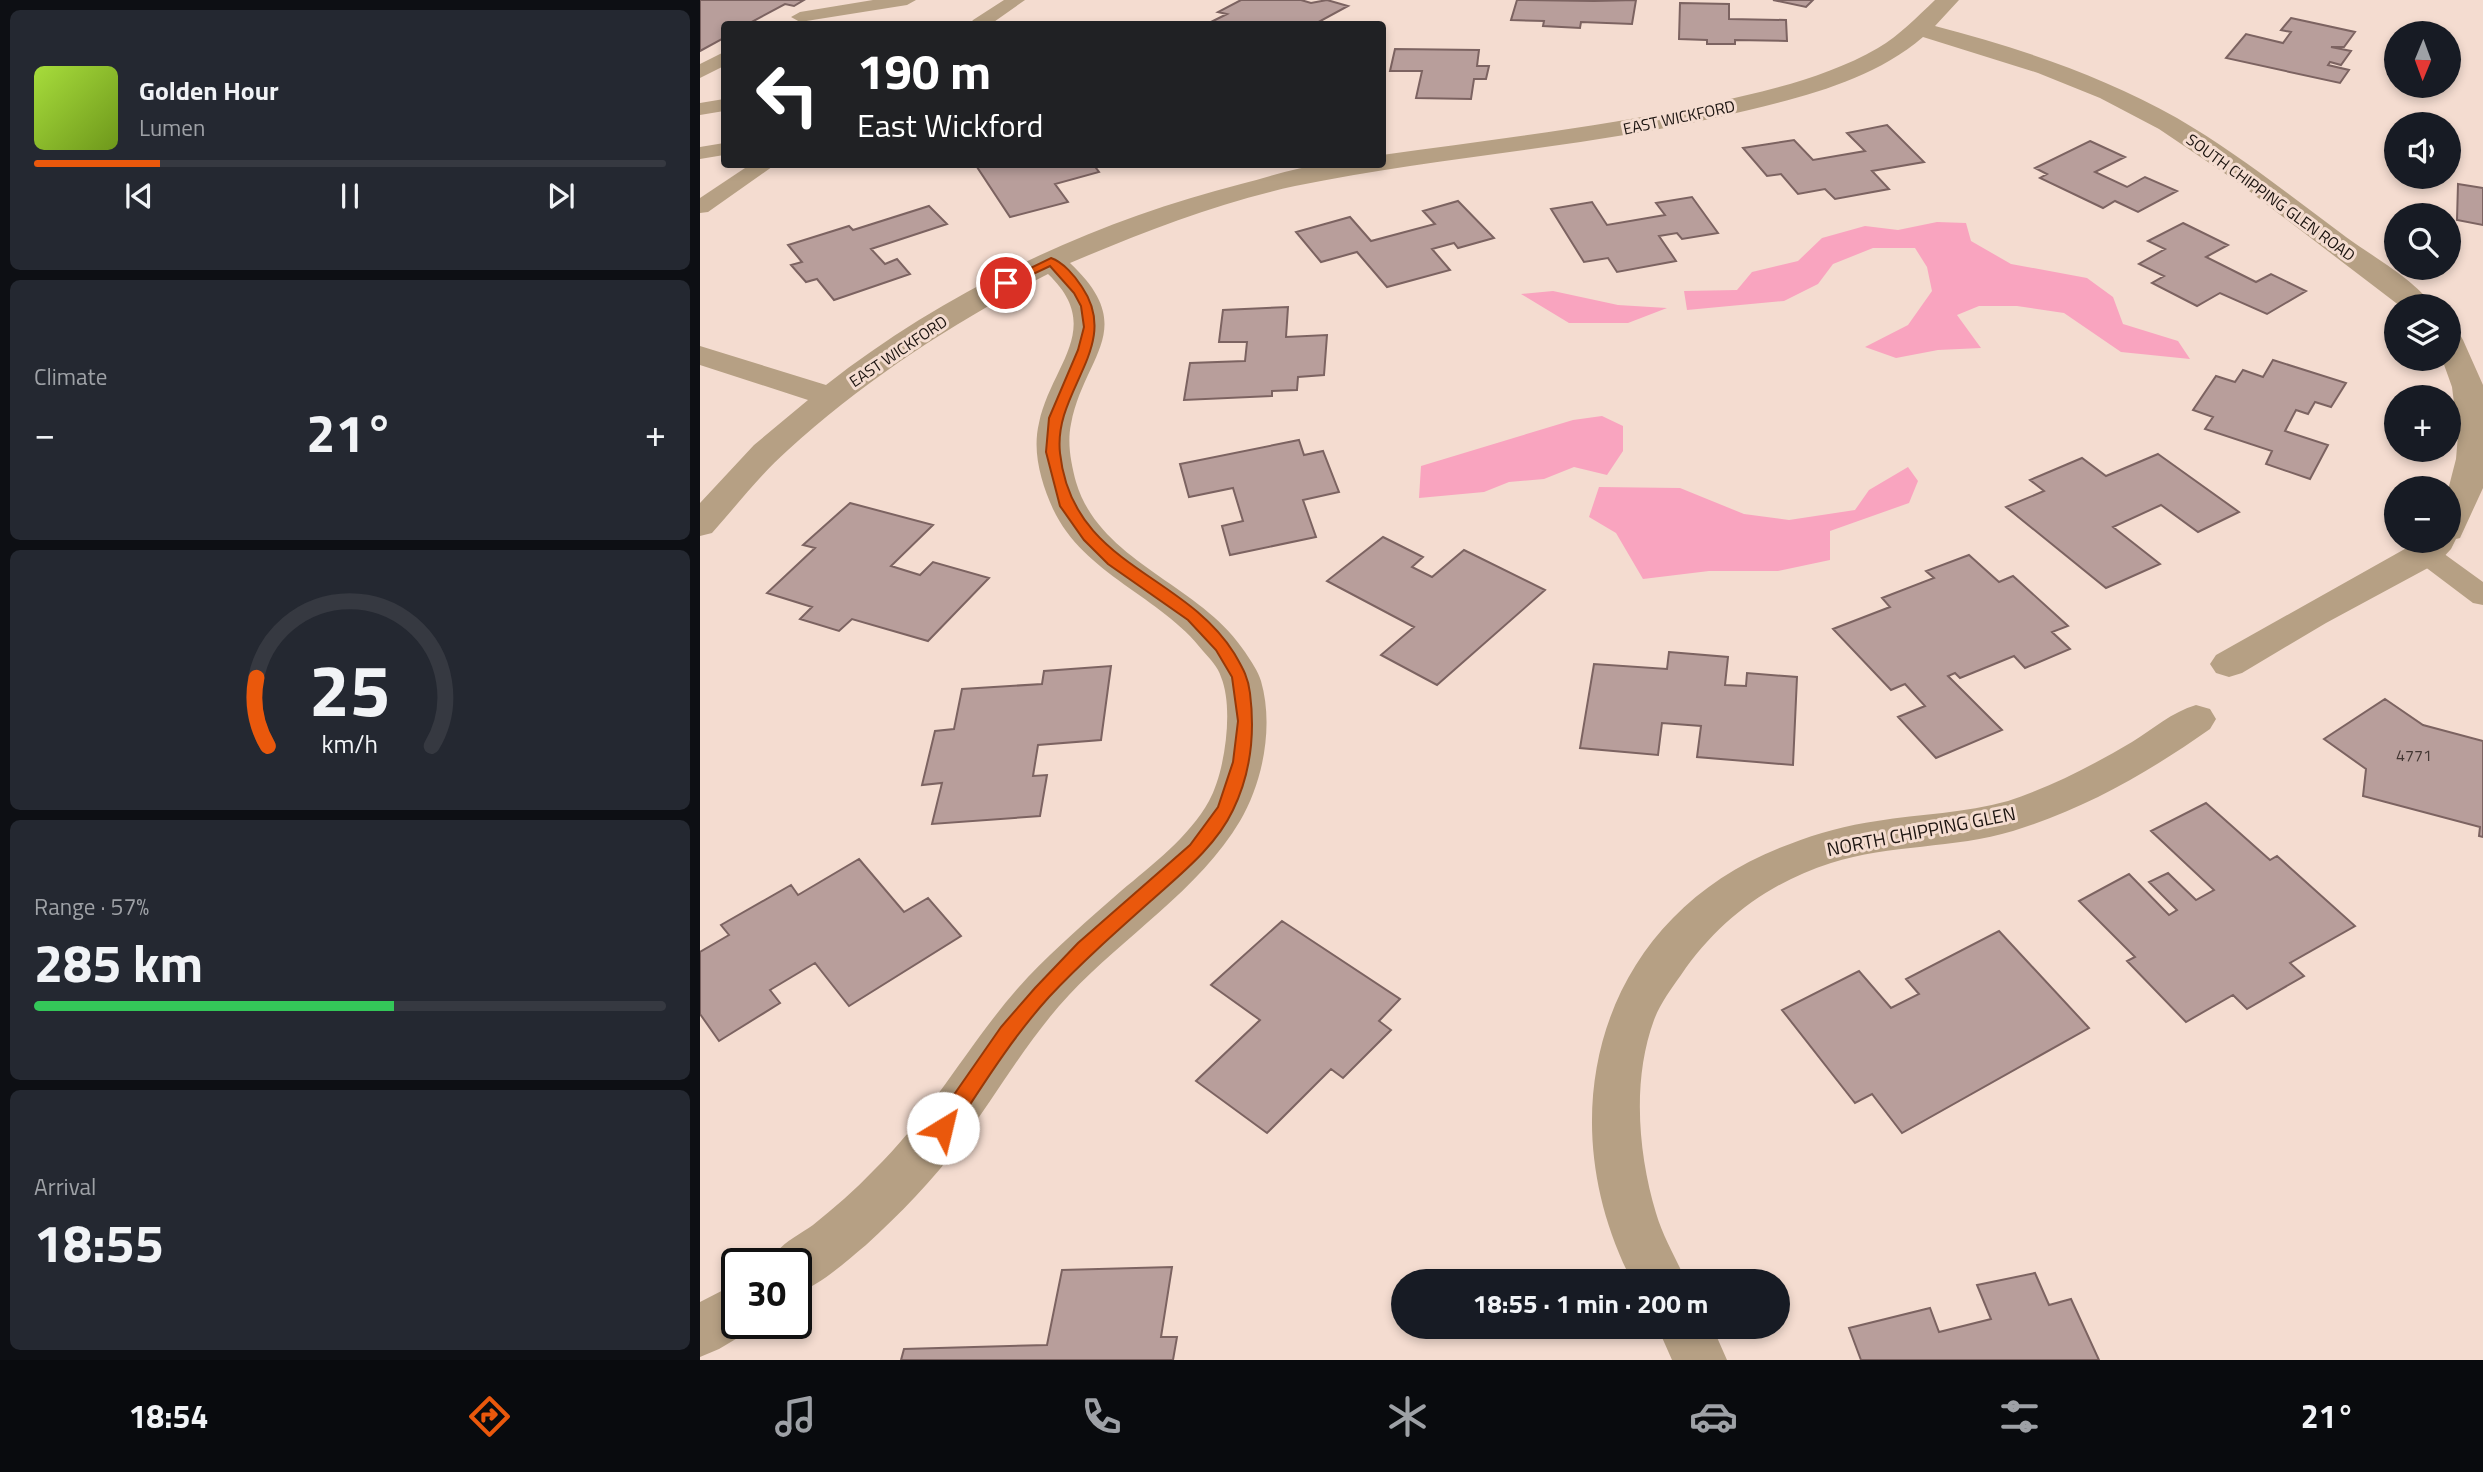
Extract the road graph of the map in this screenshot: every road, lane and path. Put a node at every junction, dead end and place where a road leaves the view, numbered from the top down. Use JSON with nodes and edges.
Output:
{"nodes":[{"id":1,"x":828,"y":0,"type":"edge"},
{"id":2,"x":907,"y":0,"type":"edge"},
{"id":3,"x":1016,"y":0,"type":"edge"},
{"id":4,"x":1948,"y":0,"type":"edge"},
{"id":5,"x":793,"y":21,"type":"edge"},
{"id":6,"x":984,"y":21,"type":"edge"},
{"id":7,"x":1918,"y":29,"type":"junction"},
{"id":8,"x":721,"y":106,"type":"edge"},
{"id":9,"x":700,"y":109,"type":"edge"},
{"id":10,"x":721,"y":150,"type":"edge"},
{"id":11,"x":700,"y":153,"type":"edge"},
{"id":12,"x":1386,"y":163,"type":"edge"},
{"id":13,"x":760,"y":168,"type":"edge"},
{"id":14,"x":1355,"y":168,"type":"edge"},
{"id":15,"x":700,"y":207,"type":"edge"},
{"id":16,"x":1051,"y":261,"type":"junction"},
{"id":17,"x":2402,"y":294,"type":"edge"},
{"id":18,"x":700,"y":355,"type":"edge"},
{"id":19,"x":2461,"y":364,"type":"edge"},
{"id":20,"x":831,"y":397,"type":"junction"},
{"id":21,"x":2461,"y":506,"type":"edge"},
{"id":22,"x":700,"y":525,"type":"edge"},
{"id":23,"x":2417,"y":553,"type":"edge"},
{"id":24,"x":2448,"y":553,"type":"edge"},
{"id":25,"x":2483,"y":596,"type":"edge"},
{"id":26,"x":2229,"y":664,"type":"dead end"},
{"id":27,"x":2196,"y":719,"type":"dead end"},
{"id":28,"x":812,"y":1257,"type":"edge"},
{"id":29,"x":1654,"y":1269,"type":"edge"},
{"id":30,"x":721,"y":1319,"type":"edge"},
{"id":31,"x":700,"y":1331,"type":"edge"},
{"id":32,"x":1690,"y":1339,"type":"edge"},
{"id":33,"x":1700,"y":1360,"type":"edge"}],
"edges":[{"from":1,"to":5,"type":"lane"},
{"from":2,"to":5,"type":"lane"},
{"from":3,"to":6,"type":"lane"},
{"from":4,"to":7,"type":"street","name":"EAST WICKFORD"},
{"from":7,"to":12,"type":"street","name":"EAST WICKFORD"},
{"from":7,"to":17,"type":"street","name":"SOUTH CHIPPING GLEN ROAD"},
{"from":8,"to":9,"type":"lane"},
{"from":10,"to":11,"type":"lane"},
{"from":13,"to":15,"type":"lane"},
{"from":14,"to":16,"type":"street","name":"EAST WICKFORD"},
{"from":16,"to":20,"type":"street","name":"EAST WICKFORD"},
{"from":16,"to":28,"type":"street"},
{"from":18,"to":20,"type":"street"},
{"from":19,"to":21,"type":"street"},
{"from":20,"to":22,"type":"street","name":"EAST WICKFORD"},
{"from":23,"to":26,"type":"street"},
{"from":24,"to":25,"type":"lane"},
{"from":27,"to":29,"type":"street","name":"NORTH CHIPPING GLEN"},
{"from":30,"to":31,"type":"street"},
{"from":32,"to":33,"type":"street"}]}
